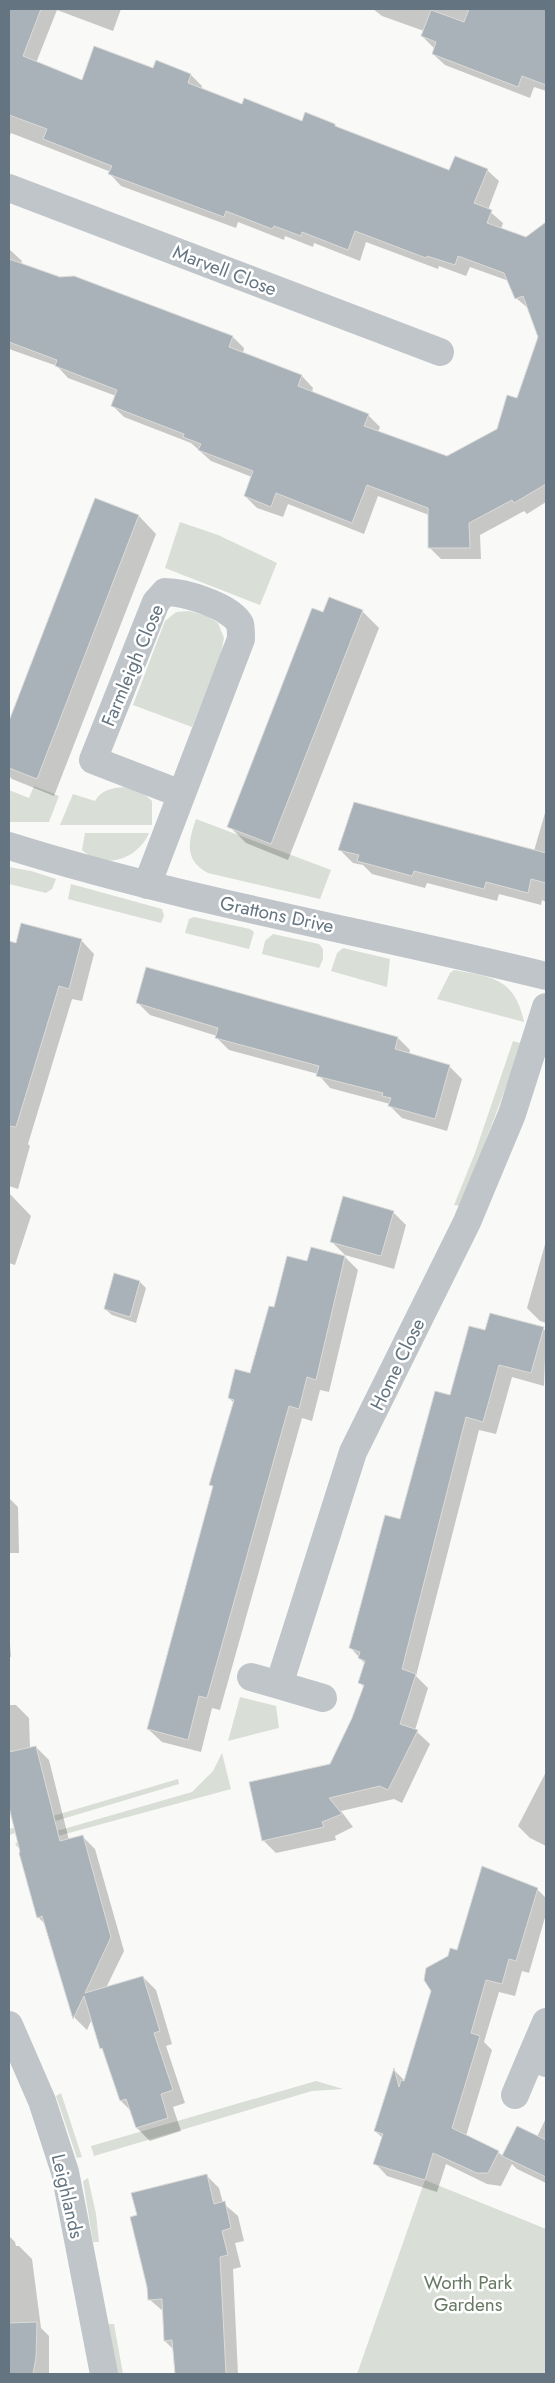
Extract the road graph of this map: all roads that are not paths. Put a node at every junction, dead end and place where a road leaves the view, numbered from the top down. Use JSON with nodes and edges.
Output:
{"nodes":[{"id":1,"x":9,"y":188,"type":"edge"},
{"id":2,"x":440,"y":352,"type":"dead end"},
{"id":3,"x":181,"y":794,"type":"junction"},
{"id":4,"x":9,"y":846,"type":"edge"},
{"id":5,"x":147,"y":885,"type":"junction"},
{"id":6,"x":546,"y":976,"type":"edge"},
{"id":7,"x":546,"y":1007,"type":"edge"},
{"id":8,"x":251,"y":1677,"type":"dead end"},
{"id":9,"x":279,"y":1685,"type":"junction"},
{"id":10,"x":323,"y":1698,"type":"dead end"},
{"id":11,"x":546,"y":2022,"type":"edge"},
{"id":12,"x":9,"y":2025,"type":"edge"},
{"id":13,"x":539,"y":2060,"type":"edge"},
{"id":14,"x":516,"y":2095,"type":"dead end"},
{"id":15,"x":104,"y":2374,"type":"edge"}],
"edges":[{"from":1,"to":2,"type":"street","name":"Marvell Close"},
{"from":3,"to":3,"type":"street","name":"Farmleigh Close"},
{"from":3,"to":5,"type":"street","name":"Farmleigh Close"},
{"from":4,"to":5,"type":"street","name":"Grattons Drive"},
{"from":5,"to":6,"type":"street","name":"Grattons Drive"},
{"from":7,"to":9,"type":"street","name":"Home Close"},
{"from":8,"to":9,"type":"street"},
{"from":9,"to":10,"type":"street"},
{"from":11,"to":13,"type":"street"},
{"from":12,"to":15,"type":"street","name":"Leighlands"},
{"from":13,"to":14,"type":"street"}]}
